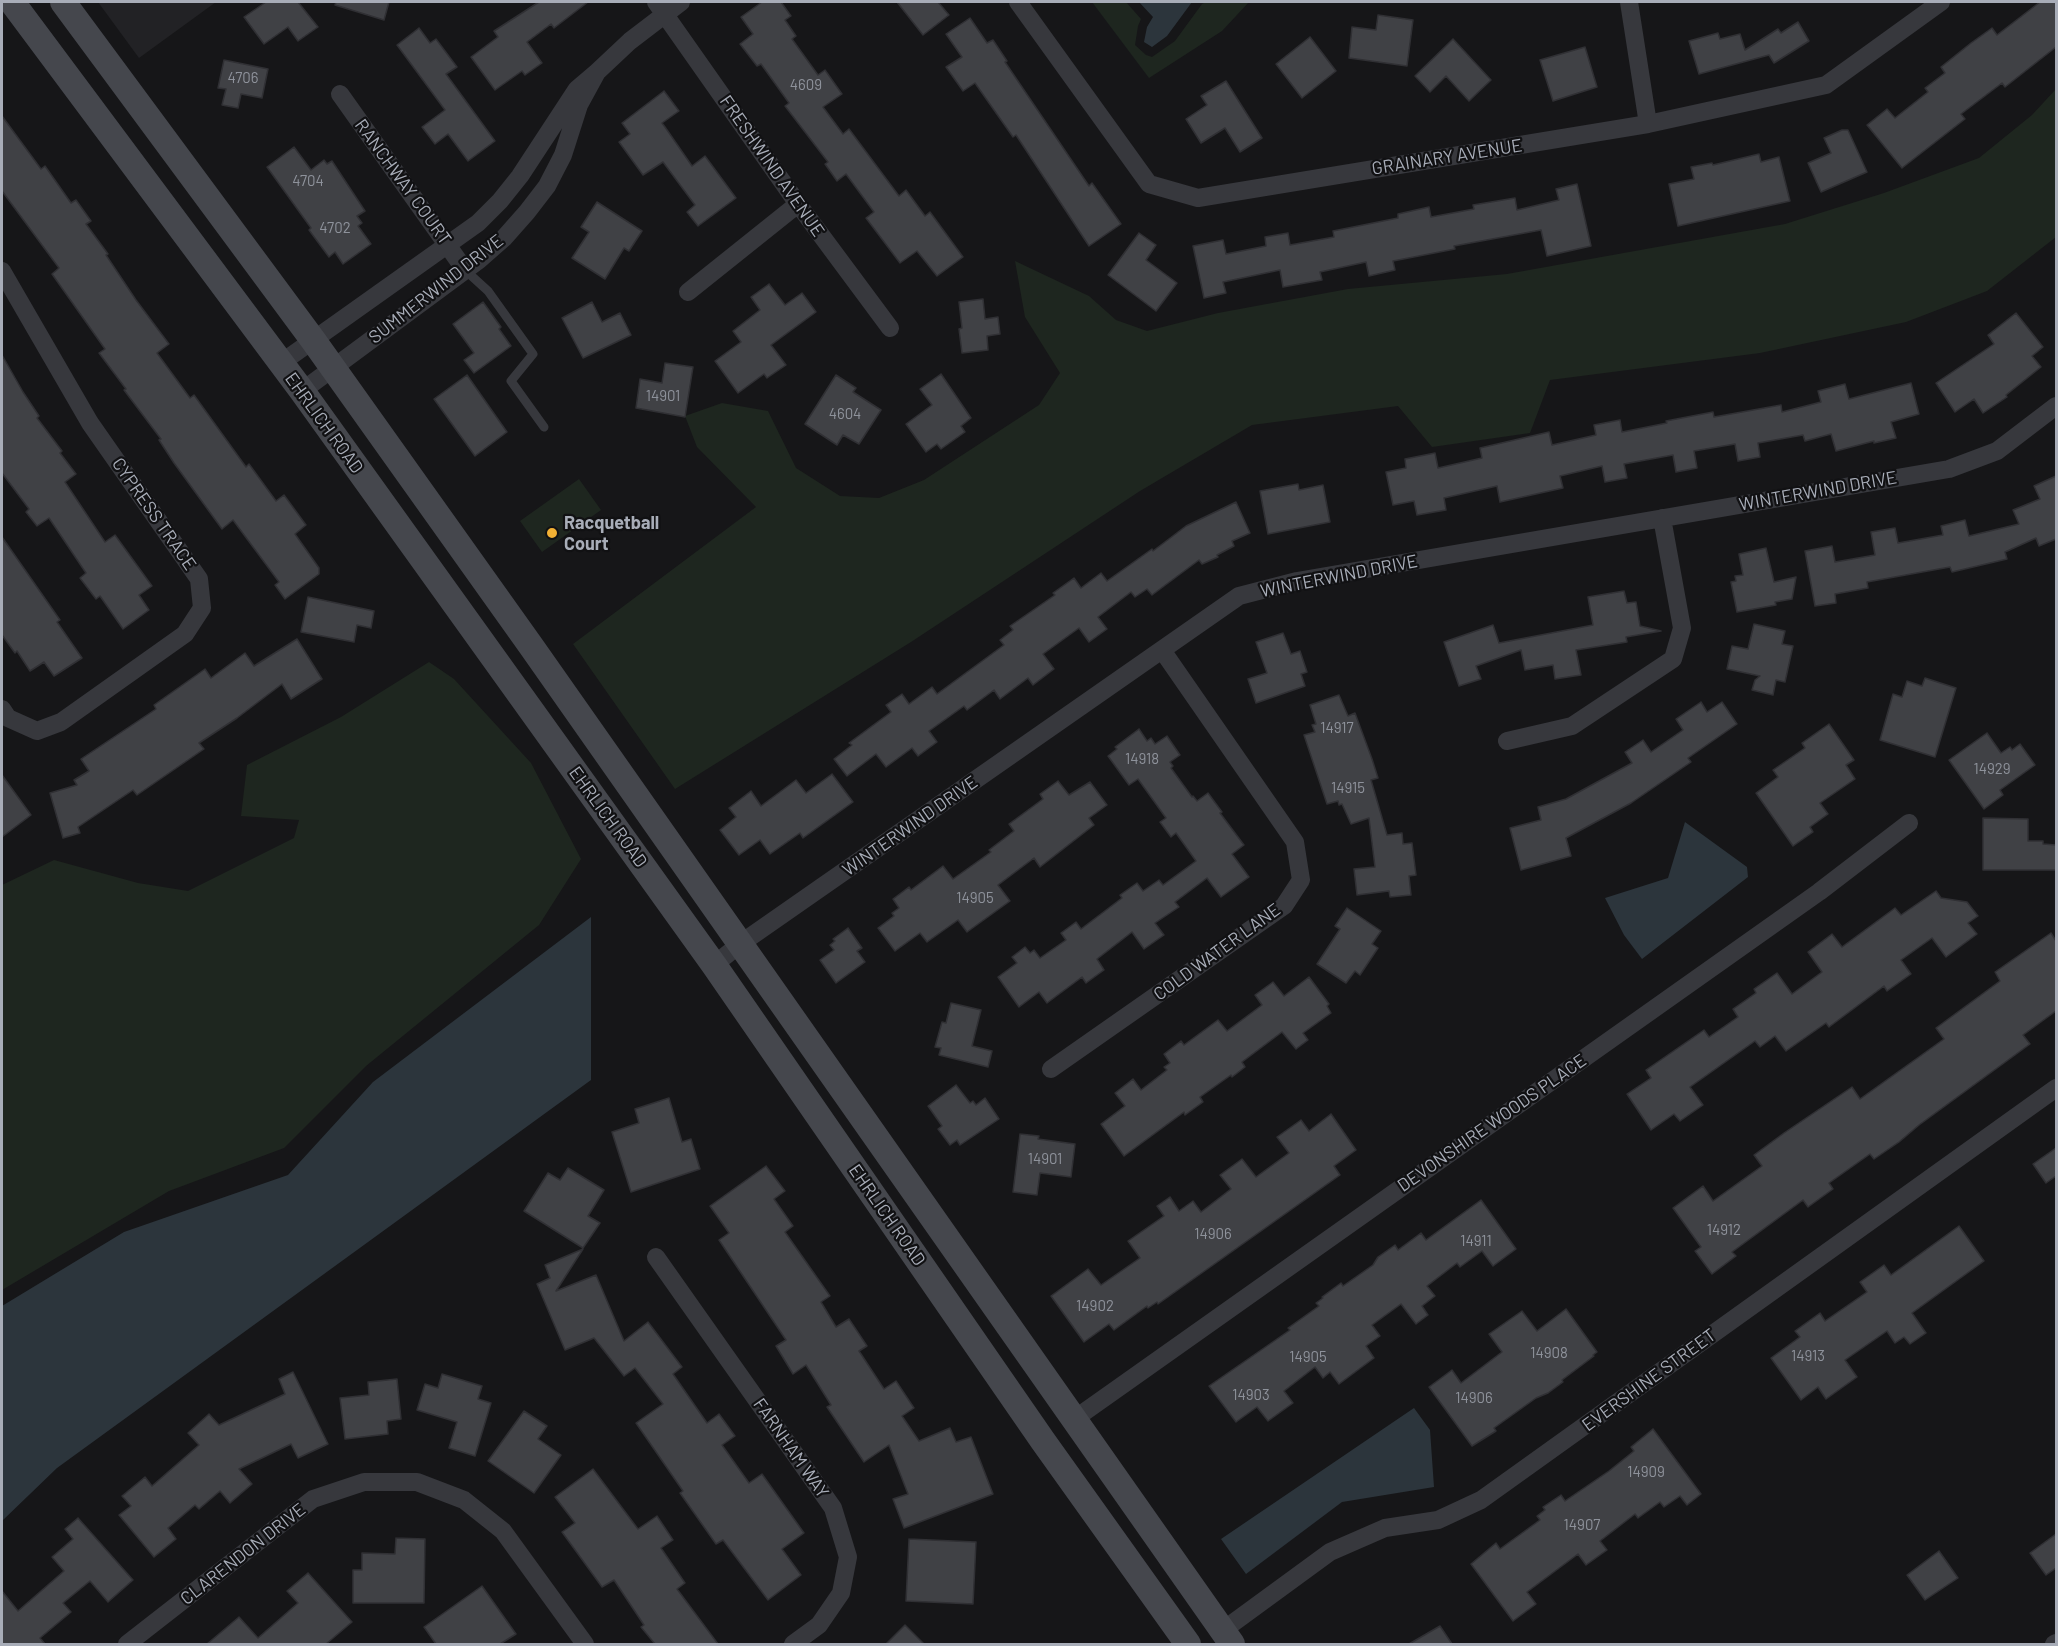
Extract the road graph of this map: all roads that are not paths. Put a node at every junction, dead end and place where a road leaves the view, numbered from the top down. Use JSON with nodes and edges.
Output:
{"nodes":[{"id":1,"x":12,"y":2,"type":"edge"},
{"id":2,"x":63,"y":2,"type":"edge"},
{"id":3,"x":681,"y":2,"type":"edge"},
{"id":4,"x":1018,"y":2,"type":"edge"},
{"id":5,"x":1629,"y":2,"type":"edge"},
{"id":6,"x":1941,"y":2,"type":"edge"},
{"id":7,"x":660,"y":7,"type":"edge"},
{"id":8,"x":597,"y":72,"type":"junction"},
{"id":9,"x":340,"y":94,"type":"dead end"},
{"id":10,"x":1648,"y":124,"type":"junction"},
{"id":11,"x":798,"y":204,"type":"junction"},
{"id":12,"x":447,"y":245,"type":"junction"},
{"id":13,"x":465,"y":270,"type":"junction"},
{"id":14,"x":2,"y":271,"type":"edge"},
{"id":15,"x":688,"y":292,"type":"dead end"},
{"id":16,"x":890,"y":328,"type":"dead end"},
{"id":17,"x":313,"y":340,"type":"junction"},
{"id":18,"x":281,"y":363,"type":"junction"},
{"id":19,"x":333,"y":368,"type":"junction"},
{"id":20,"x":302,"y":391,"type":"junction"},
{"id":21,"x":2056,"y":406,"type":"edge"},
{"id":22,"x":544,"y":427,"type":"dead end"},
{"id":23,"x":1662,"y":518,"type":"junction"},
{"id":24,"x":1162,"y":650,"type":"junction"},
{"id":25,"x":2,"y":709,"type":"edge"},
{"id":26,"x":1507,"y":741,"type":"dead end"},
{"id":27,"x":1909,"y":824,"type":"dead end"},
{"id":28,"x":740,"y":944,"type":"junction"},
{"id":29,"x":714,"y":965,"type":"junction"},
{"id":30,"x":1051,"y":1069,"type":"dead end"},
{"id":31,"x":2056,"y":1088,"type":"edge"},
{"id":32,"x":656,"y":1257,"type":"dead end"},
{"id":33,"x":1073,"y":1420,"type":"junction"},
{"id":34,"x":1126,"y":1557,"type":"junction"},
{"id":35,"x":1223,"y":1640,"type":"edge"},
{"id":36,"x":127,"y":1644,"type":"edge"},
{"id":37,"x":585,"y":1644,"type":"edge"},
{"id":38,"x":793,"y":1644,"type":"edge"},
{"id":39,"x":1188,"y":1644,"type":"edge"}],
"edges":[{"from":1,"to":18,"type":"main road","name":"EHRLICH ROAD"},
{"from":2,"to":17,"type":"main road","name":"EHRLICH ROAD"},
{"from":3,"to":7,"type":"street","name":"SUMMERWIND DRIVE"},
{"from":4,"to":10,"type":"street","name":"GRAINARY AVENUE"},
{"from":5,"to":10,"type":"street"},
{"from":6,"to":10,"type":"street","name":"GRAINARY AVENUE"},
{"from":7,"to":8,"type":"street","name":"SUMMERWIND DRIVE"},
{"from":7,"to":11,"type":"street","name":"FRESHWIND AVENUE"},
{"from":8,"to":12,"type":"street","name":"SUMMERWIND DRIVE"},
{"from":8,"to":13,"type":"street","name":"SUMMERWIND DRIVE"},
{"from":9,"to":12,"type":"street","name":"RANCHWAY COURT"},
{"from":11,"to":15,"type":"street"},
{"from":11,"to":16,"type":"street","name":"FRESHWIND AVENUE"},
{"from":12,"to":13,"type":"street","name":"RANCHWAY COURT"},
{"from":12,"to":17,"type":"street","name":"SUMMERWIND DRIVE"},
{"from":13,"to":19,"type":"street","name":"SUMMERWIND DRIVE"},
{"from":13,"to":22,"type":"lane"},
{"from":14,"to":25,"type":"street","name":"CYPRESS TRACE"},
{"from":17,"to":18,"type":"street","name":"SUMMERWIND DRIVE"},
{"from":17,"to":19,"type":"main road","name":"EHRLICH ROAD"},
{"from":18,"to":20,"type":"main road","name":"EHRLICH ROAD"},
{"from":19,"to":20,"type":"street","name":"SUMMERWIND DRIVE"},
{"from":19,"to":28,"type":"main road","name":"EHRLICH ROAD"},
{"from":20,"to":29,"type":"main road","name":"EHRLICH ROAD"},
{"from":21,"to":23,"type":"street","name":"WINTERWIND DRIVE"},
{"from":23,"to":24,"type":"street","name":"WINTERWIND DRIVE"},
{"from":23,"to":26,"type":"street"},
{"from":24,"to":28,"type":"street","name":"WINTERWIND DRIVE"},
{"from":24,"to":30,"type":"street","name":"COLD WATER LANE"},
{"from":27,"to":33,"type":"street","name":"DEVONSHIRE WOODS PLACE"},
{"from":28,"to":29,"type":"street","name":"WINTERWIND DRIVE"},
{"from":28,"to":33,"type":"main road","name":"EHRLICH ROAD"},
{"from":29,"to":34,"type":"main road","name":"EHRLICH ROAD"},
{"from":31,"to":35,"type":"street","name":"EVERSHINE STREET"},
{"from":32,"to":38,"type":"street","name":"FARNHAM WAY"},
{"from":33,"to":35,"type":"main road","name":"EHRLICH ROAD"},
{"from":34,"to":35,"type":"main road"},
{"from":34,"to":39,"type":"main road","name":"EHRLICH ROAD"},
{"from":36,"to":37,"type":"street","name":"CLARENDON DRIVE"}]}
